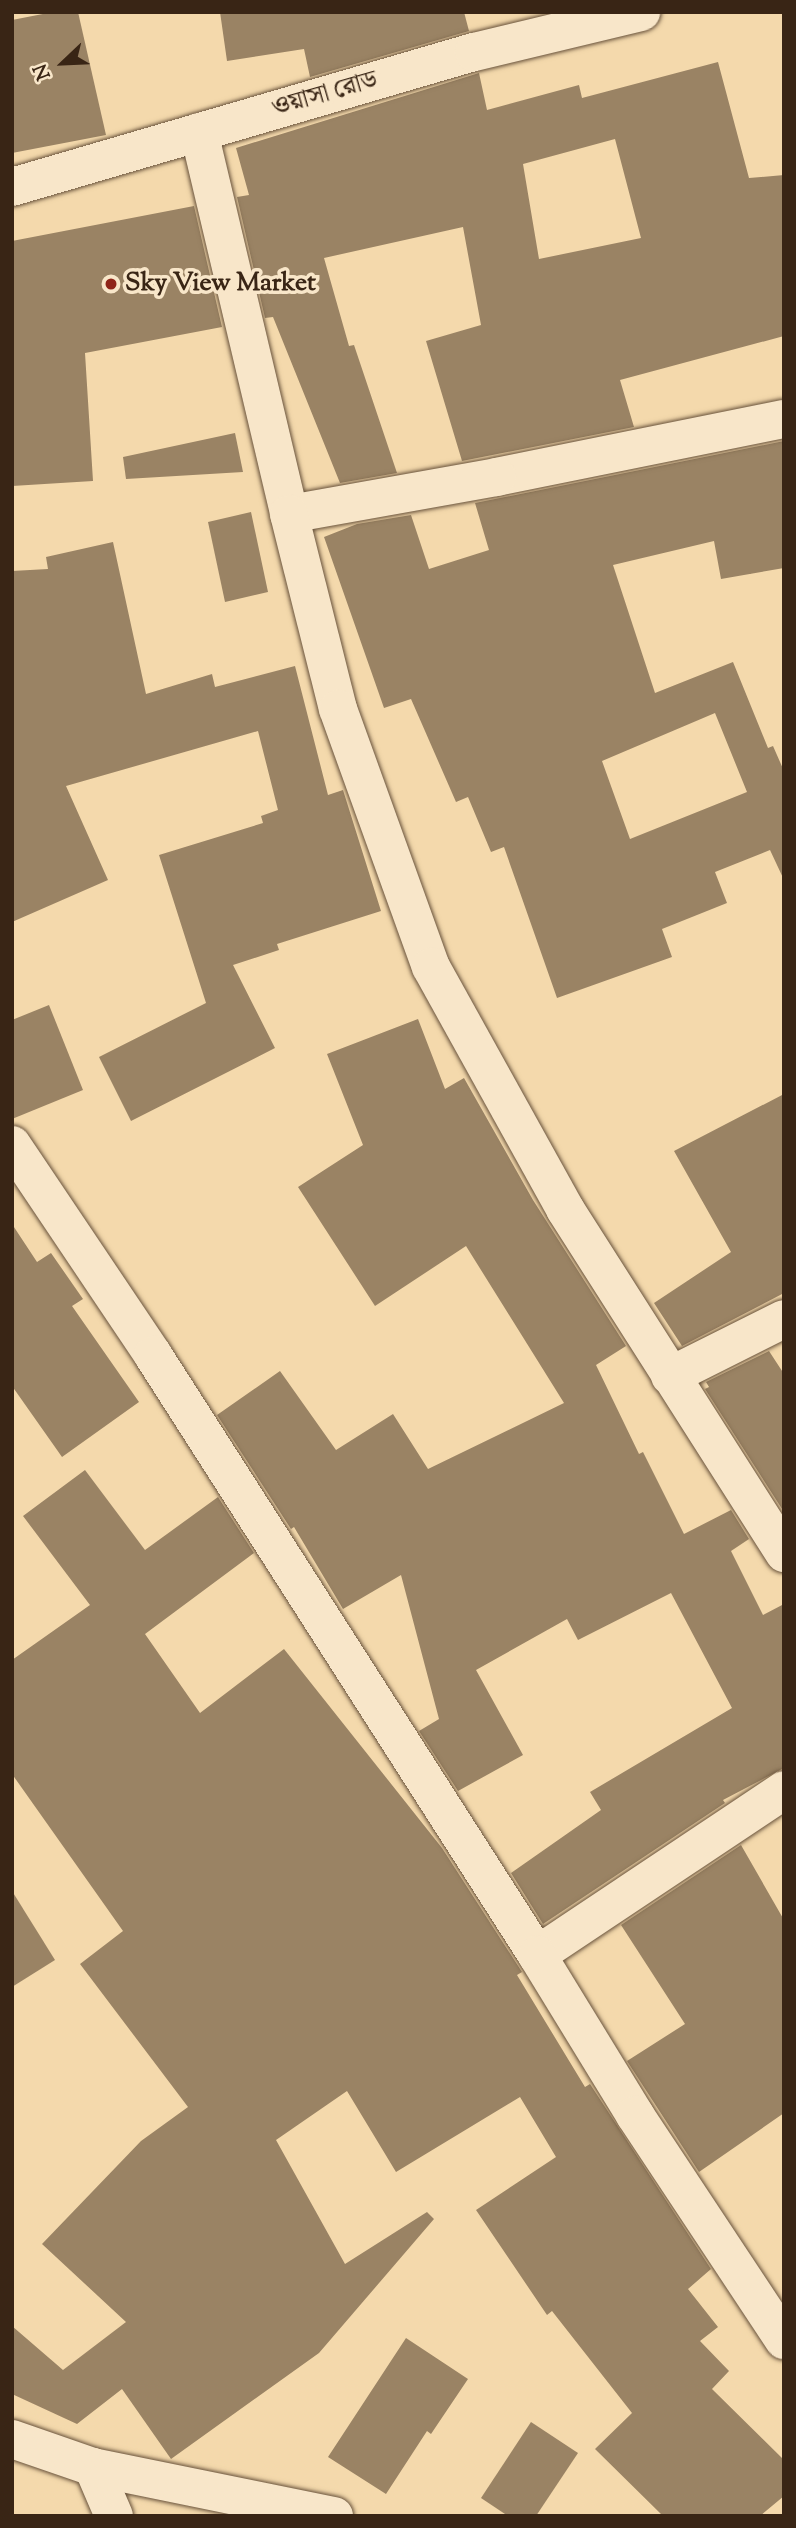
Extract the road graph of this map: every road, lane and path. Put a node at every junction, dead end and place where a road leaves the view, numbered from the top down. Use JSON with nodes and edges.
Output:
{"nodes":[{"id":1,"x":640,"y":12,"type":"edge"},
{"id":2,"x":199,"y":132,"type":"junction"},
{"id":3,"x":12,"y":187,"type":"edge"},
{"id":4,"x":784,"y":419,"type":"edge"},
{"id":5,"x":289,"y":514,"type":"junction"},
{"id":6,"x":12,"y":1145,"type":"edge"},
{"id":7,"x":784,"y":1319,"type":"edge"},
{"id":8,"x":670,"y":1376,"type":"junction"},
{"id":9,"x":784,"y":1553,"type":"edge"},
{"id":10,"x":784,"y":1790,"type":"edge"},
{"id":11,"x":537,"y":1955,"type":"junction"},
{"id":12,"x":784,"y":2340,"type":"edge"},
{"id":13,"x":12,"y":2439,"type":"edge"},
{"id":14,"x":93,"y":2468,"type":"junction"},
{"id":15,"x":114,"y":2516,"type":"edge"},
{"id":16,"x":334,"y":2516,"type":"edge"}],
"edges":[{"from":1,"to":2,"type":"street","name":"ওয়াসা রোড"},
{"from":2,"to":3,"type":"street","name":"ওয়াসা রোড"},
{"from":2,"to":5,"type":"street"},
{"from":4,"to":5,"type":"street"},
{"from":5,"to":8,"type":"street"},
{"from":6,"to":11,"type":"street"},
{"from":7,"to":8,"type":"street"},
{"from":8,"to":9,"type":"street"},
{"from":10,"to":11,"type":"street"},
{"from":11,"to":12,"type":"street"},
{"from":13,"to":14,"type":"street"},
{"from":14,"to":15,"type":"street"},
{"from":14,"to":16,"type":"street"}]}
